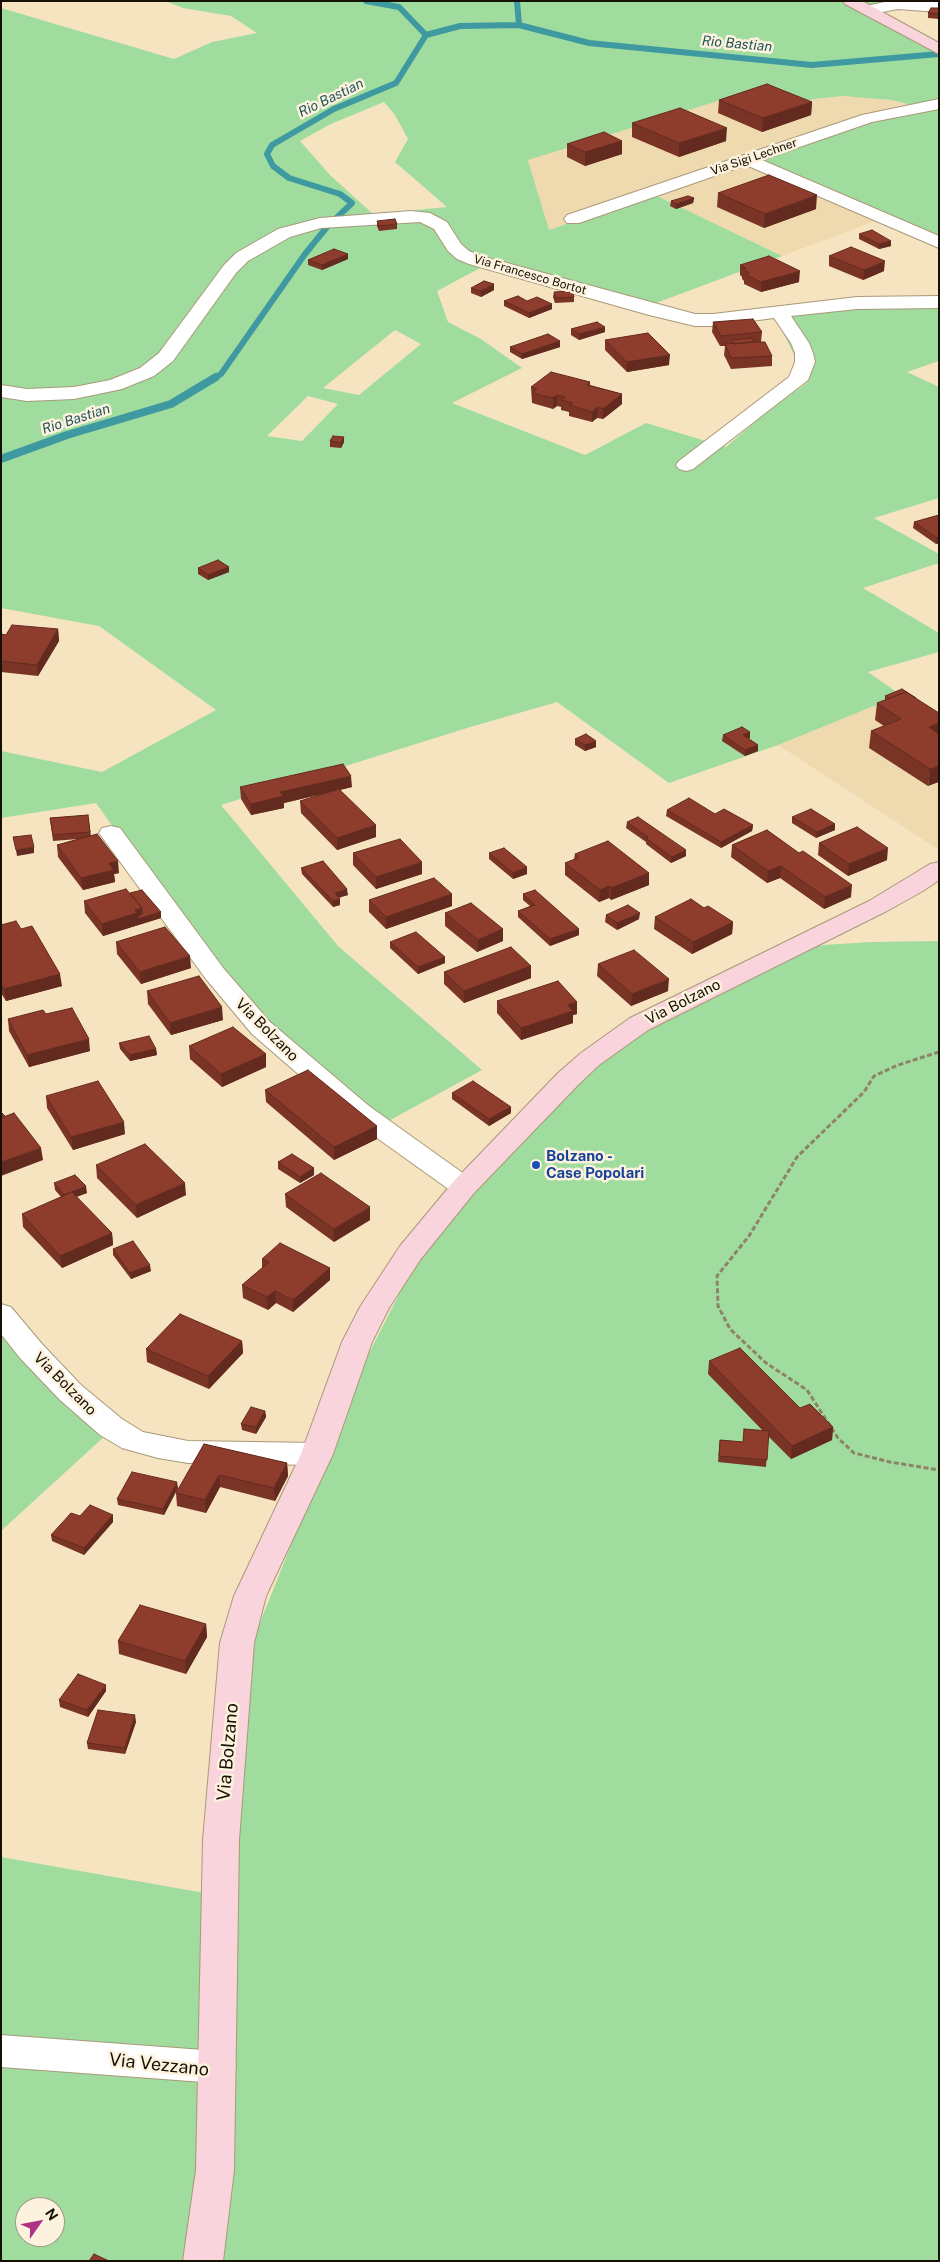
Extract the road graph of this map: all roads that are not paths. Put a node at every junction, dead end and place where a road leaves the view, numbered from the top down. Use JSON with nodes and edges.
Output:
{"nodes":[{"id":1,"x":850,"y":1,"type":"edge"},
{"id":2,"x":939,"y":7,"type":"edge"},
{"id":3,"x":867,"y":10,"type":"junction"},
{"id":4,"x":938,"y":49,"type":"edge"},
{"id":5,"x":939,"y":104,"type":"edge"},
{"id":6,"x":746,"y":159,"type":"junction"},
{"id":7,"x":573,"y":219,"type":"dead end"},
{"id":8,"x":939,"y":244,"type":"edge"},
{"id":9,"x":939,"y":302,"type":"edge"},
{"id":10,"x":779,"y":312,"type":"junction"},
{"id":11,"x":1,"y":391,"type":"edge"},
{"id":12,"x":686,"y":465,"type":"dead end"},
{"id":13,"x":111,"y":833,"type":"dead end"},
{"id":14,"x":939,"y":869,"type":"edge"},
{"id":15,"x":464,"y":1187,"type":"junction"},
{"id":16,"x":1,"y":1314,"type":"edge"},
{"id":17,"x":318,"y":1454,"type":"junction"},
{"id":18,"x":1,"y":2051,"type":"edge"},
{"id":19,"x":217,"y":2067,"type":"junction"},
{"id":20,"x":203,"y":2261,"type":"edge"}],
"edges":[{"from":1,"to":3,"type":"street"},
{"from":2,"to":3,"type":"street"},
{"from":3,"to":4,"type":"street"},
{"from":5,"to":6,"type":"street","name":"Via Sigi Lechner"},
{"from":6,"to":7,"type":"street","name":"Via Sigi Lechner"},
{"from":6,"to":8,"type":"street"},
{"from":9,"to":10,"type":"street","name":"Via Francesco Bortot"},
{"from":10,"to":11,"type":"street","name":"Via Francesco Bortot"},
{"from":10,"to":12,"type":"street"},
{"from":13,"to":15,"type":"street","name":"Via Bolzano"},
{"from":14,"to":15,"type":"street","name":"Via Bolzano"},
{"from":15,"to":17,"type":"street","name":"Via Bolzano"},
{"from":16,"to":17,"type":"street","name":"Via Bolzano"},
{"from":17,"to":19,"type":"street","name":"Via Bolzano"},
{"from":18,"to":19,"type":"street","name":"Via Vezzano"},
{"from":19,"to":20,"type":"street","name":"Via Vezzano"}]}
